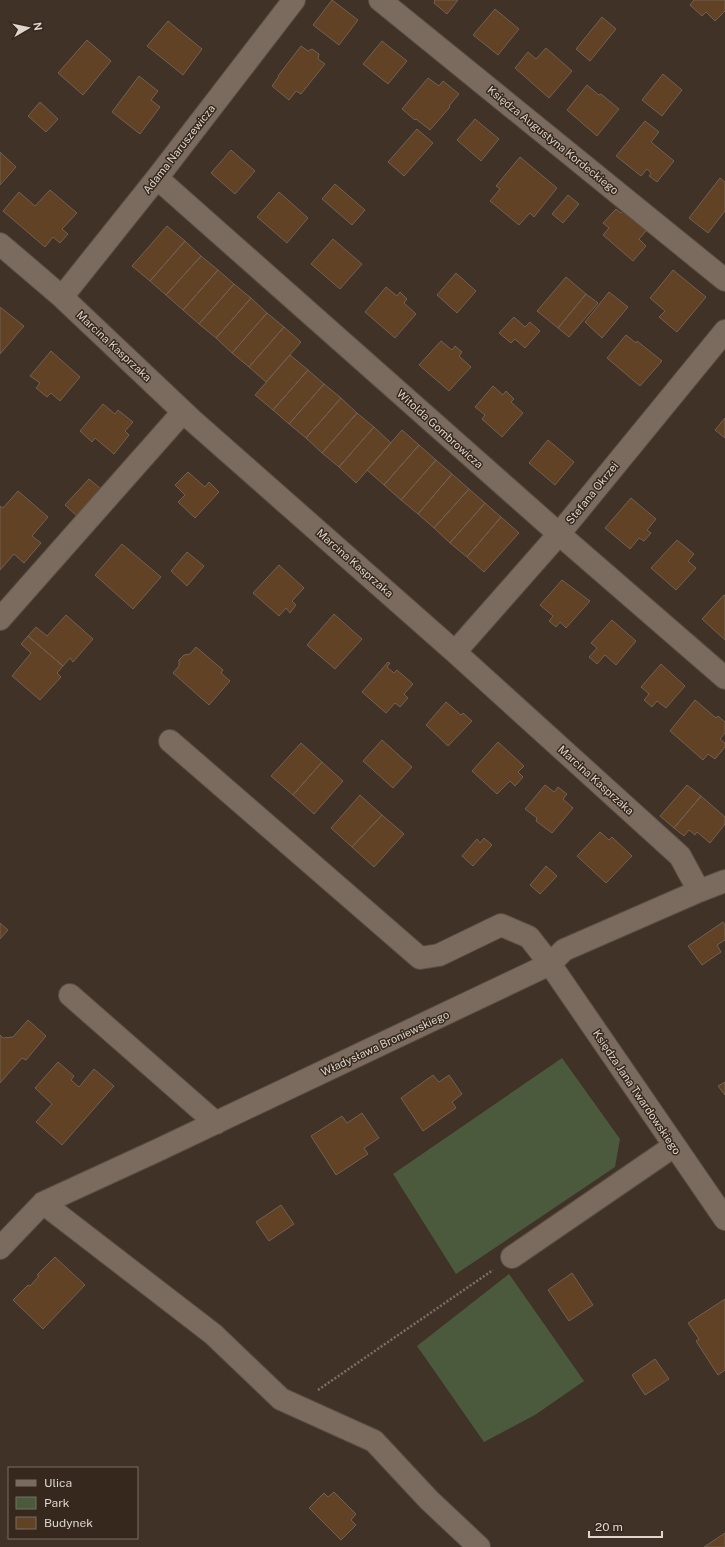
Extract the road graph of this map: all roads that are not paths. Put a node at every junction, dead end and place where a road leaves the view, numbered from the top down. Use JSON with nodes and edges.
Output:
{"nodes":[{"id":1,"x":294,"y":0,"type":"edge"},
{"id":2,"x":380,"y":0,"type":"edge"},
{"id":3,"x":157,"y":178,"type":"junction"},
{"id":4,"x":0,"y":244,"type":"edge"},
{"id":5,"x":725,"y":280,"type":"edge"},
{"id":6,"x":62,"y":297,"type":"junction"},
{"id":7,"x":725,"y":330,"type":"edge"},
{"id":8,"x":183,"y":412,"type":"junction"},
{"id":9,"x":559,"y":534,"type":"junction"},
{"id":10,"x":0,"y":619,"type":"edge"},
{"id":11,"x":455,"y":652,"type":"junction"},
{"id":12,"x":725,"y":678,"type":"edge"},
{"id":13,"x":170,"y":741,"type":"dead end"},
{"id":14,"x":725,"y":881,"type":"edge"},
{"id":15,"x":699,"y":891,"type":"junction"},
{"id":16,"x":550,"y":964,"type":"junction"},
{"id":17,"x":70,"y":995,"type":"dead end"},
{"id":18,"x":216,"y":1123,"type":"junction"},
{"id":19,"x":674,"y":1146,"type":"junction"},
{"id":20,"x":43,"y":1203,"type":"junction"},
{"id":21,"x":725,"y":1219,"type":"edge"},
{"id":22,"x":0,"y":1248,"type":"edge"},
{"id":23,"x":512,"y":1257,"type":"road end"},
{"id":24,"x":479,"y":1547,"type":"edge"}],
"edges":[{"from":1,"to":3,"type":"street","name":"Adama Naruszewicza"},
{"from":2,"to":5,"type":"street","name":"Księdza Augustyna Kordeckiego"},
{"from":3,"to":6,"type":"street","name":"Adama Naruszewicza"},
{"from":3,"to":9,"type":"street","name":"Witolda Gombrowicza"},
{"from":4,"to":6,"type":"street","name":"Marcina Kasprzaka"},
{"from":6,"to":8,"type":"street","name":"Marcina Kasprzaka"},
{"from":7,"to":9,"type":"street","name":"Stefana Okrzei"},
{"from":8,"to":10,"type":"street"},
{"from":8,"to":11,"type":"street","name":"Marcina Kasprzaka"},
{"from":9,"to":11,"type":"street","name":"Stefana Okrzei"},
{"from":9,"to":12,"type":"street","name":"Witolda Gombrowicza"},
{"from":11,"to":15,"type":"street","name":"Marcina Kasprzaka"},
{"from":13,"to":16,"type":"street","name":"Księdza Jana Twardowskiego"},
{"from":14,"to":15,"type":"street","name":"Władysława Broniewskiego"},
{"from":15,"to":16,"type":"street","name":"Władysława Broniewskiego"},
{"from":16,"to":18,"type":"street","name":"Władysława Broniewskiego"},
{"from":16,"to":19,"type":"street","name":"Księdza Jana Twardowskiego"},
{"from":17,"to":18,"type":"street"},
{"from":18,"to":20,"type":"street","name":"Władysława Broniewskiego"},
{"from":19,"to":21,"type":"street","name":"Księdza Jana Twardowskiego"},
{"from":19,"to":23,"type":"street"},
{"from":20,"to":22,"type":"street"},
{"from":20,"to":24,"type":"street"}]}
